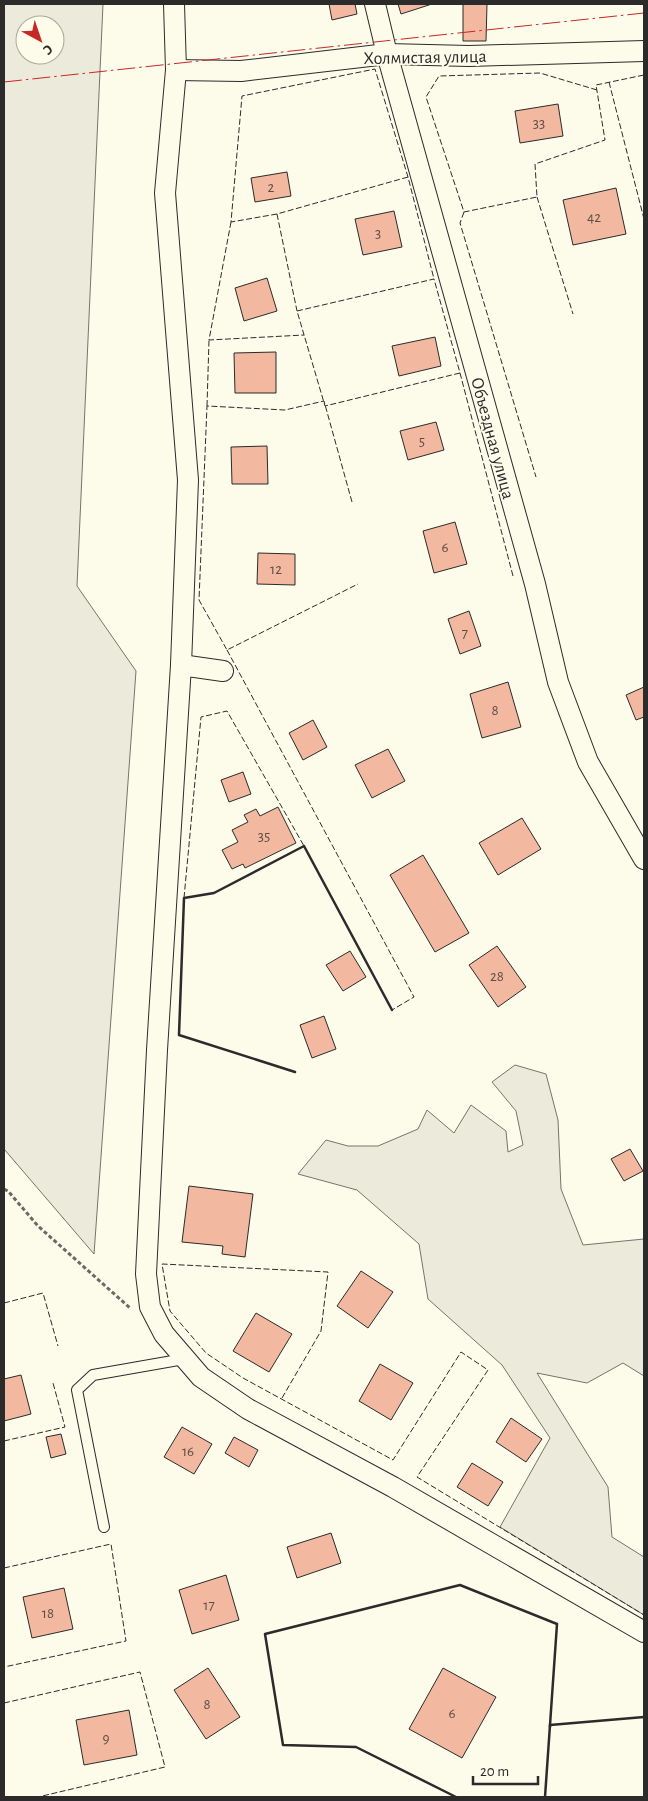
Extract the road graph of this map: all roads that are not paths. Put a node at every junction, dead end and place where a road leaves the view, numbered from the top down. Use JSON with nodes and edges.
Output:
{"nodes":[{"id":1,"x":174,"y":4,"type":"edge"},
{"id":2,"x":375,"y":4,"type":"edge"},
{"id":3,"x":644,"y":51,"type":"edge"},
{"id":4,"x":387,"y":54,"type":"junction"},
{"id":5,"x":176,"y":70,"type":"junction"},
{"id":6,"x":181,"y":665,"type":"junction"},
{"id":7,"x":223,"y":671,"type":"dead end"},
{"id":8,"x":644,"y":859,"type":"edge"},
{"id":9,"x":184,"y":1359,"type":"junction"},
{"id":10,"x":104,"y":1527,"type":"dead end"},
{"id":11,"x":644,"y":1632,"type":"edge"}],
"edges":[{"from":1,"to":5,"type":"street"},
{"from":2,"to":4,"type":"street","name":"Объездная улица"},
{"from":3,"to":4,"type":"street","name":"Холмистая улица"},
{"from":4,"to":5,"type":"street","name":"Холмистая улица"},
{"from":4,"to":8,"type":"street","name":"Объездная улица"},
{"from":5,"to":6,"type":"street"},
{"from":6,"to":7,"type":"street"},
{"from":6,"to":9,"type":"street"},
{"from":9,"to":10,"type":"lane"},
{"from":9,"to":11,"type":"street"}]}
